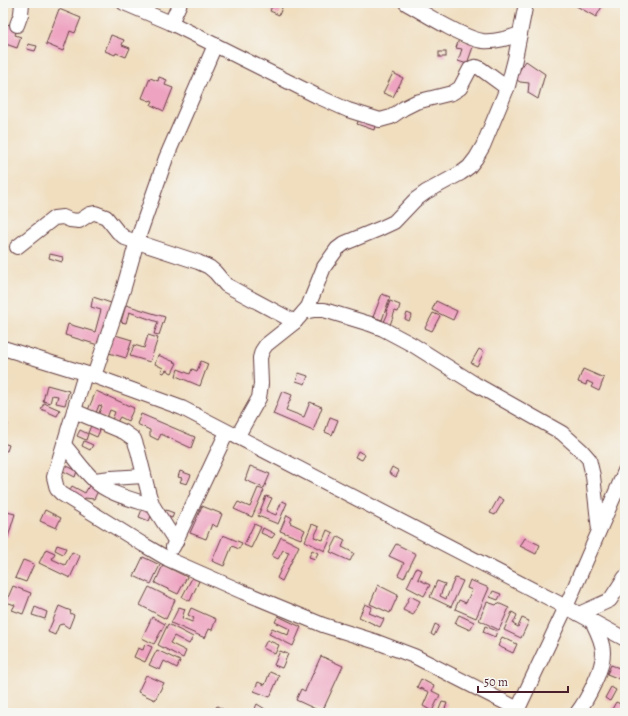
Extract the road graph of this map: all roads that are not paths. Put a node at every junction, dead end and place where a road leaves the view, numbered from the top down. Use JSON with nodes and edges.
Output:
{"nodes":[{"id":1,"x":22,"y":3,"type":"edge"},
{"id":2,"x":124,"y":3,"type":"edge"},
{"id":3,"x":180,"y":3,"type":"edge"},
{"id":4,"x":406,"y":3,"type":"edge"},
{"id":5,"x":526,"y":3,"type":"edge"},
{"id":6,"x":171,"y":23,"type":"junction"},
{"id":7,"x":17,"y":25,"type":"dead end"},
{"id":8,"x":520,"y":34,"type":"junction"},
{"id":9,"x":215,"y":45,"type":"junction"},
{"id":10,"x":507,"y":88,"type":"junction"},
{"id":11,"x":137,"y":242,"type":"junction"},
{"id":12,"x":17,"y":247,"type":"dead end"},
{"id":13,"x":300,"y":317,"type":"junction"},
{"id":14,"x":3,"y":348,"type":"edge"},
{"id":15,"x":89,"y":375,"type":"junction"},
{"id":16,"x":74,"y":411,"type":"junction"},
{"id":17,"x":232,"y":434,"type":"junction"},
{"id":18,"x":64,"y":445,"type":"junction"},
{"id":19,"x":625,"y":473,"type":"edge"},
{"id":20,"x":144,"y":476,"type":"junction"},
{"id":21,"x":94,"y":480,"type":"junction"},
{"id":22,"x":153,"y":506,"type":"junction"},
{"id":23,"x":599,"y":530,"type":"junction"},
{"id":24,"x":176,"y":542,"type":"junction"},
{"id":25,"x":168,"y":559,"type":"junction"},
{"id":26,"x":625,"y":577,"type":"edge"},
{"id":27,"x":566,"y":607,"type":"junction"},
{"id":28,"x":579,"y":614,"type":"junction"},
{"id":29,"x":592,"y":621,"type":"junction"},
{"id":30,"x":625,"y":639,"type":"edge"},
{"id":31,"x":517,"y":711,"type":"edge"},
{"id":32,"x":577,"y":713,"type":"edge"}],
"edges":[{"from":1,"to":7,"type":"street"},
{"from":2,"to":6,"type":"street"},
{"from":3,"to":6,"type":"street"},
{"from":4,"to":8,"type":"street"},
{"from":5,"to":8,"type":"street"},
{"from":6,"to":9,"type":"street"},
{"from":8,"to":10,"type":"street"},
{"from":9,"to":10,"type":"street"},
{"from":9,"to":11,"type":"street"},
{"from":10,"to":13,"type":"street"},
{"from":11,"to":12,"type":"street"},
{"from":11,"to":13,"type":"street"},
{"from":11,"to":15,"type":"street"},
{"from":13,"to":17,"type":"street"},
{"from":13,"to":23,"type":"street"},
{"from":14,"to":15,"type":"street"},
{"from":15,"to":16,"type":"street"},
{"from":15,"to":17,"type":"street"},
{"from":16,"to":18,"type":"street"},
{"from":16,"to":20,"type":"street"},
{"from":17,"to":24,"type":"street"},
{"from":17,"to":27,"type":"street"},
{"from":18,"to":21,"type":"street"},
{"from":18,"to":25,"type":"street"},
{"from":19,"to":23,"type":"street"},
{"from":20,"to":21,"type":"street"},
{"from":20,"to":22,"type":"street"},
{"from":21,"to":22,"type":"street"},
{"from":22,"to":24,"type":"street"},
{"from":23,"to":27,"type":"street"},
{"from":24,"to":25,"type":"street"},
{"from":25,"to":31,"type":"street"},
{"from":26,"to":28,"type":"street"},
{"from":27,"to":28,"type":"street"},
{"from":27,"to":31,"type":"street"},
{"from":28,"to":29,"type":"street"},
{"from":29,"to":30,"type":"street"},
{"from":29,"to":32,"type":"street"}]}
